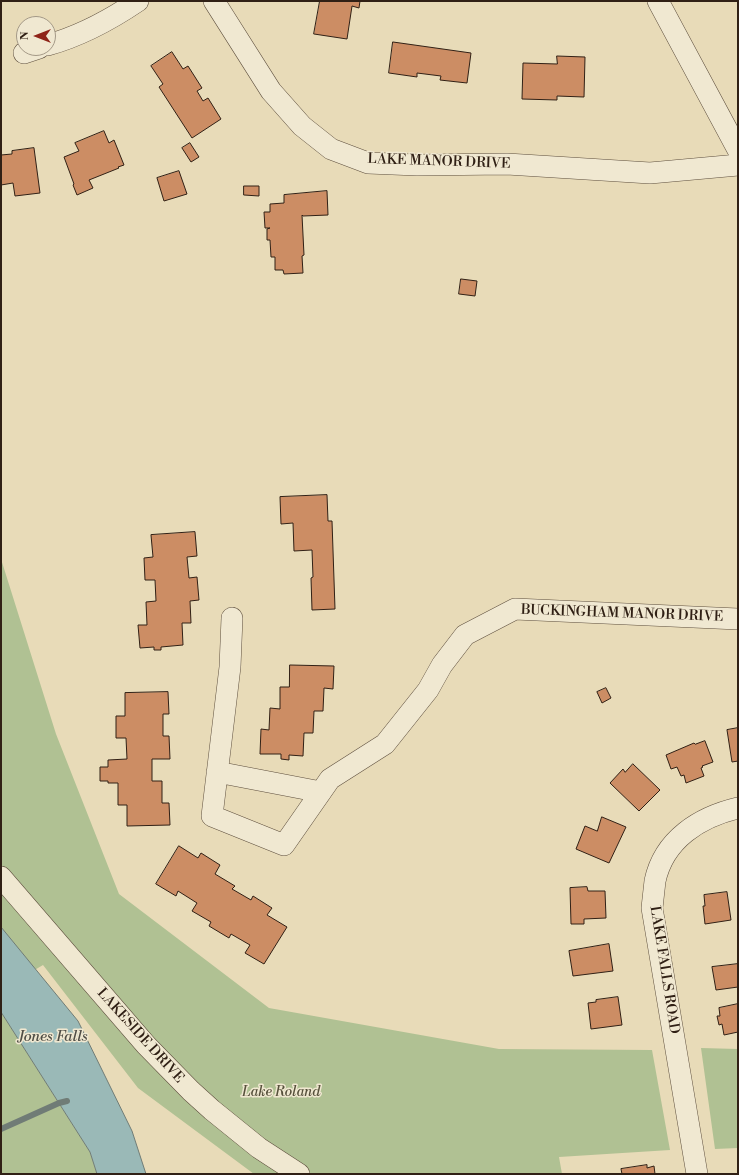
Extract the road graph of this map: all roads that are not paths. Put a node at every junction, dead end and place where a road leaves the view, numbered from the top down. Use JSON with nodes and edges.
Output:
{"nodes":[{"id":1,"x":138,"y":1,"type":"edge"},
{"id":2,"x":214,"y":1,"type":"edge"},
{"id":3,"x":658,"y":1,"type":"edge"},
{"id":4,"x":56,"y":43,"type":"edge"},
{"id":5,"x":735,"y":141,"type":"edge"},
{"id":6,"x":738,"y":165,"type":"edge"},
{"id":7,"x":232,"y":618,"type":"dead end"},
{"id":8,"x":738,"y":619,"type":"edge"},
{"id":9,"x":217,"y":772,"type":"junction"},
{"id":10,"x":321,"y":792,"type":"junction"},
{"id":11,"x":738,"y":808,"type":"edge"},
{"id":12,"x":1,"y":878,"type":"edge"},
{"id":13,"x":298,"y":1174,"type":"edge"},
{"id":14,"x":697,"y":1174,"type":"edge"}],
"edges":[{"from":1,"to":4,"type":"street"},
{"from":2,"to":6,"type":"street","name":"LAKE MANOR DRIVE"},
{"from":3,"to":5,"type":"street"},
{"from":7,"to":9,"type":"street","name":"BUCKINGHAM MANOR DRIVE"},
{"from":8,"to":10,"type":"street","name":"BUCKINGHAM MANOR DRIVE"},
{"from":9,"to":10,"type":"street"},
{"from":9,"to":10,"type":"street","name":"BUCKINGHAM MANOR DRIVE"},
{"from":11,"to":14,"type":"street","name":"LAKE FALLS ROAD"},
{"from":12,"to":13,"type":"street","name":"LAKESIDE DRIVE"}]}
